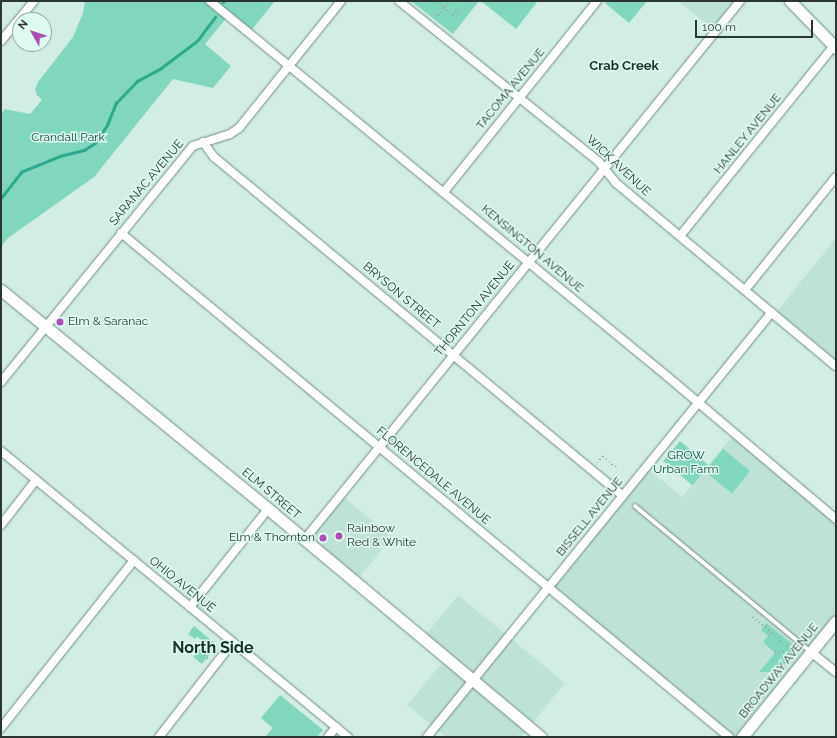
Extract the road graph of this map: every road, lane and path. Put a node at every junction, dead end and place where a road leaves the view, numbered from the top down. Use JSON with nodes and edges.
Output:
{"nodes":[{"id":1,"x":34,"y":1,"type":"edge"},
{"id":2,"x":210,"y":1,"type":"edge"},
{"id":3,"x":341,"y":1,"type":"edge"},
{"id":4,"x":399,"y":1,"type":"edge"},
{"id":5,"x":450,"y":1,"type":"edge"},
{"id":6,"x":597,"y":1,"type":"edge"},
{"id":7,"x":740,"y":1,"type":"edge"},
{"id":8,"x":790,"y":1,"type":"edge"},
{"id":9,"x":437,"y":2,"type":"dead end"},
{"id":10,"x":460,"y":6,"type":"dead end"},
{"id":11,"x":444,"y":8,"type":"junction"},
{"id":12,"x":430,"y":26,"type":"junction"},
{"id":13,"x":1,"y":42,"type":"edge"},
{"id":14,"x":835,"y":47,"type":"edge"},
{"id":15,"x":289,"y":65,"type":"junction"},
{"id":16,"x":520,"y":97,"type":"junction"},
{"id":17,"x":203,"y":142,"type":"junction"},
{"id":18,"x":604,"y":169,"type":"junction"},
{"id":19,"x":836,"y":177,"type":"edge"},
{"id":20,"x":444,"y":192,"type":"junction"},
{"id":21,"x":121,"y":233,"type":"junction"},
{"id":22,"x":680,"y":236,"type":"junction"},
{"id":23,"x":529,"y":262,"type":"junction"},
{"id":24,"x":1,"y":290,"type":"edge"},
{"id":25,"x":745,"y":290,"type":"junction"},
{"id":26,"x":772,"y":312,"type":"junction"},
{"id":27,"x":46,"y":326,"type":"junction"},
{"id":28,"x":454,"y":355,"type":"junction"},
{"id":29,"x":836,"y":365,"type":"edge"},
{"id":30,"x":1,"y":382,"type":"edge"},
{"id":31,"x":698,"y":403,"type":"junction"},
{"id":32,"x":380,"y":447,"type":"junction"},
{"id":33,"x":1,"y":451,"type":"edge"},
{"id":34,"x":597,"y":463,"type":"dead end"},
{"id":35,"x":616,"y":465,"type":"dead end"},
{"id":36,"x":36,"y":480,"type":"junction"},
{"id":37,"x":623,"y":496,"type":"junction"},
{"id":38,"x":634,"y":506,"type":"dead end"},
{"id":39,"x":268,"y":509,"type":"junction"},
{"id":40,"x":836,"y":519,"type":"edge"},
{"id":41,"x":1,"y":525,"type":"edge"},
{"id":42,"x":305,"y":539,"type":"junction"},
{"id":43,"x":134,"y":560,"type":"junction"},
{"id":44,"x":548,"y":588,"type":"junction"},
{"id":45,"x":190,"y":607,"type":"junction"},
{"id":46,"x":752,"y":617,"type":"dead end"},
{"id":47,"x":836,"y":621,"type":"edge"},
{"id":48,"x":233,"y":642,"type":"junction"},
{"id":49,"x":198,"y":650,"type":"dead end"},
{"id":50,"x":775,"y":652,"type":"dead end"},
{"id":51,"x":794,"y":652,"type":"junction"},
{"id":52,"x":811,"y":652,"type":"junction"},
{"id":53,"x":209,"y":659,"type":"dead end"},
{"id":54,"x":836,"y":672,"type":"edge"},
{"id":55,"x":772,"y":679,"type":"dead end"},
{"id":56,"x":473,"y":680,"type":"junction"},
{"id":57,"x":336,"y":727,"type":"junction"},
{"id":58,"x":1,"y":728,"type":"edge"},
{"id":59,"x":159,"y":737,"type":"edge"},
{"id":60,"x":328,"y":737,"type":"edge"},
{"id":61,"x":348,"y":737,"type":"edge"},
{"id":62,"x":428,"y":737,"type":"edge"},
{"id":63,"x":541,"y":737,"type":"edge"},
{"id":64,"x":729,"y":737,"type":"edge"},
{"id":65,"x":742,"y":737,"type":"edge"}],
"edges":[{"from":1,"to":13,"type":"street"},
{"from":2,"to":15,"type":"street","name":"KENSINGTON AVENUE"},
{"from":3,"to":15,"type":"street","name":"SARANAC AVENUE"},
{"from":4,"to":12,"type":"street","name":"WICK AVENUE"},
{"from":5,"to":11,"type":"path"},
{"from":6,"to":16,"type":"street","name":"TACOMA AVENUE"},
{"from":7,"to":18,"type":"street","name":"THORNTON AVENUE"},
{"from":8,"to":14,"type":"street"},
{"from":9,"to":11,"type":"path"},
{"from":10,"to":11,"type":"path"},
{"from":11,"to":12,"type":"path"},
{"from":12,"to":16,"type":"street","name":"WICK AVENUE"},
{"from":14,"to":22,"type":"street","name":"HANLEY AVENUE"},
{"from":15,"to":17,"type":"street","name":"SARANAC AVENUE"},
{"from":15,"to":20,"type":"street","name":"KENSINGTON AVENUE"},
{"from":16,"to":18,"type":"street","name":"WICK AVENUE"},
{"from":16,"to":20,"type":"street","name":"TACOMA AVENUE"},
{"from":17,"to":21,"type":"street","name":"SARANAC AVENUE"},
{"from":17,"to":28,"type":"street","name":"BRYSON STREET"},
{"from":18,"to":22,"type":"street","name":"WICK AVENUE"},
{"from":18,"to":23,"type":"street","name":"THORNTON AVENUE"},
{"from":19,"to":25,"type":"street"},
{"from":20,"to":23,"type":"street","name":"KENSINGTON AVENUE"},
{"from":21,"to":27,"type":"street","name":"SARANAC AVENUE"},
{"from":21,"to":32,"type":"street","name":"FLORENCEDALE AVENUE"},
{"from":22,"to":25,"type":"street","name":"WICK AVENUE"},
{"from":23,"to":28,"type":"street","name":"THORNTON AVENUE"},
{"from":23,"to":31,"type":"street","name":"KENSINGTON AVENUE"},
{"from":24,"to":27,"type":"street","name":"ELM STREET"},
{"from":25,"to":26,"type":"street","name":"WICK AVENUE"},
{"from":26,"to":29,"type":"street","name":"WICK AVENUE"},
{"from":26,"to":31,"type":"street","name":"BISSELL AVENUE"},
{"from":27,"to":30,"type":"street","name":"SARANAC AVENUE"},
{"from":27,"to":39,"type":"street","name":"ELM STREET"},
{"from":28,"to":32,"type":"street","name":"THORNTON AVENUE"},
{"from":28,"to":37,"type":"street","name":"BRYSON STREET"},
{"from":31,"to":37,"type":"street","name":"BISSELL AVENUE"},
{"from":31,"to":40,"type":"street","name":"KENSINGTON AVENUE"},
{"from":32,"to":42,"type":"street","name":"THORNTON AVENUE"},
{"from":32,"to":44,"type":"street","name":"FLORENCEDALE AVENUE"},
{"from":33,"to":36,"type":"street","name":"OHIO AVENUE"},
{"from":34,"to":35,"type":"path"},
{"from":36,"to":41,"type":"street"},
{"from":36,"to":43,"type":"street","name":"OHIO AVENUE"},
{"from":37,"to":44,"type":"street","name":"BISSELL AVENUE"},
{"from":38,"to":52,"type":"lane"},
{"from":39,"to":42,"type":"street","name":"ELM STREET"},
{"from":39,"to":45,"type":"street"},
{"from":42,"to":56,"type":"street","name":"ELM STREET"},
{"from":43,"to":45,"type":"street","name":"OHIO AVENUE"},
{"from":43,"to":58,"type":"street"},
{"from":44,"to":56,"type":"street","name":"BISSELL AVENUE"},
{"from":44,"to":64,"type":"street","name":"FLORENCEDALE AVENUE"},
{"from":45,"to":48,"type":"street","name":"OHIO AVENUE"},
{"from":46,"to":51,"type":"path"},
{"from":47,"to":52,"type":"street","name":"BROADWAY AVENUE"},
{"from":48,"to":57,"type":"street","name":"OHIO AVENUE"},
{"from":48,"to":59,"type":"street"},
{"from":49,"to":53,"type":"path"},
{"from":50,"to":51,"type":"path"},
{"from":51,"to":55,"type":"path"},
{"from":52,"to":54,"type":"street"},
{"from":52,"to":65,"type":"street","name":"BROADWAY AVENUE"},
{"from":56,"to":62,"type":"street","name":"BISSELL AVENUE"},
{"from":56,"to":63,"type":"street","name":"ELM STREET"},
{"from":57,"to":60,"type":"street"},
{"from":57,"to":61,"type":"street","name":"OHIO AVENUE"}]}
